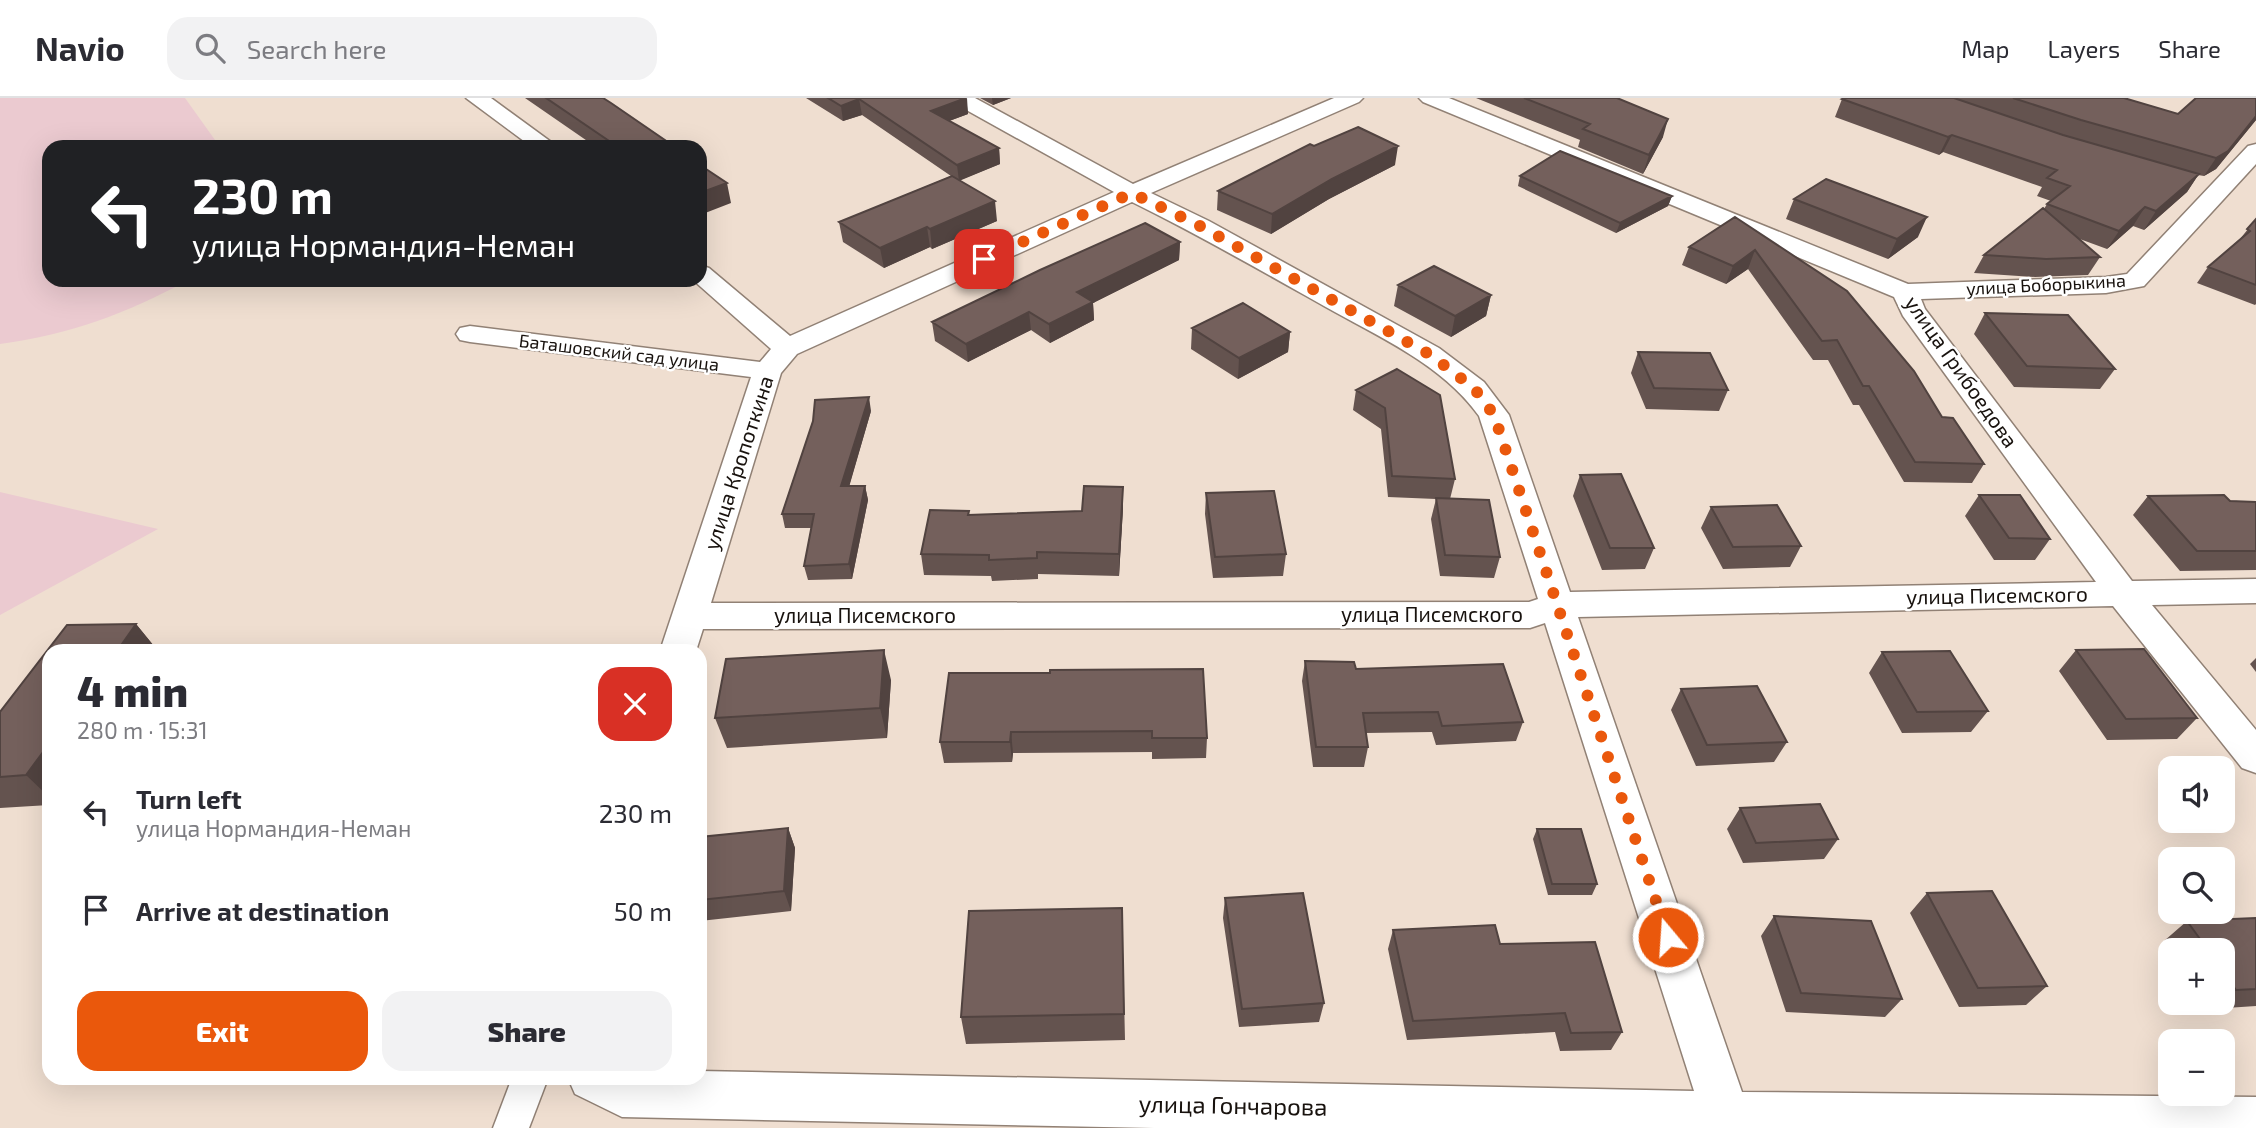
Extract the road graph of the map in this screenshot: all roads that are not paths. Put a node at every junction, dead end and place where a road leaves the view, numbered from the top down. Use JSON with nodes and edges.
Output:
{"nodes":[{"id":1,"x":477,"y":98,"type":"edge"},
{"id":2,"x":959,"y":98,"type":"edge"},
{"id":3,"x":1352,"y":98,"type":"edge"},
{"id":4,"x":1430,"y":98,"type":"edge"},
{"id":5,"x":537,"y":140,"type":"edge"},
{"id":6,"x":2256,"y":151,"type":"edge"},
{"id":7,"x":2192,"y":184,"type":"edge"},
{"id":8,"x":2218,"y":191,"type":"junction"},
{"id":9,"x":1132,"y":193,"type":"junction"},
{"id":10,"x":707,"y":281,"type":"edge"},
{"id":11,"x":1905,"y":292,"type":"junction"},
{"id":12,"x":470,"y":334,"type":"dead end"},
{"id":13,"x":777,"y":360,"type":"junction"},
{"id":14,"x":2256,"y":591,"type":"edge"},
{"id":15,"x":2122,"y":593,"type":"junction"},
{"id":16,"x":1559,"y":605,"type":"junction"},
{"id":17,"x":690,"y":616,"type":"junction"},
{"id":18,"x":680,"y":644,"type":"edge"},
{"id":19,"x":2256,"y":757,"type":"edge"},
{"id":20,"x":527,"y":1085,"type":"edge"},
{"id":21,"x":606,"y":1085,"type":"edge"},
{"id":22,"x":1726,"y":1116,"type":"junction"},
{"id":23,"x":2256,"y":1121,"type":"edge"},
{"id":24,"x":511,"y":1128,"type":"edge"}],
"edges":[{"from":1,"to":5,"type":"street"},
{"from":2,"to":9,"type":"street"},
{"from":3,"to":9,"type":"street"},
{"from":4,"to":11,"type":"street","name":"улица Грибоедова"},
{"from":6,"to":8,"type":"street","name":"улица Боборыкина"},
{"from":7,"to":8,"type":"street"},
{"from":8,"to":11,"type":"street","name":"улица Боборыкина"},
{"from":9,"to":13,"type":"street"},
{"from":9,"to":16,"type":"street"},
{"from":10,"to":13,"type":"street"},
{"from":11,"to":15,"type":"street","name":"улица Грибоедова"},
{"from":12,"to":13,"type":"street","name":"Баташовский сад улица"},
{"from":13,"to":17,"type":"street","name":"улица Кропоткина"},
{"from":14,"to":15,"type":"street","name":"улица Писемского"},
{"from":15,"to":16,"type":"street","name":"улица Писемского"},
{"from":15,"to":19,"type":"street","name":"улица Грибоедова"},
{"from":16,"to":17,"type":"street","name":"улица Писемского"},
{"from":16,"to":22,"type":"street"},
{"from":17,"to":18,"type":"street","name":"улица Кропоткина"},
{"from":20,"to":24,"type":"street"},
{"from":21,"to":22,"type":"street","name":"улица Гончарова"},
{"from":22,"to":23,"type":"street","name":"улица Гончарова"}]}
